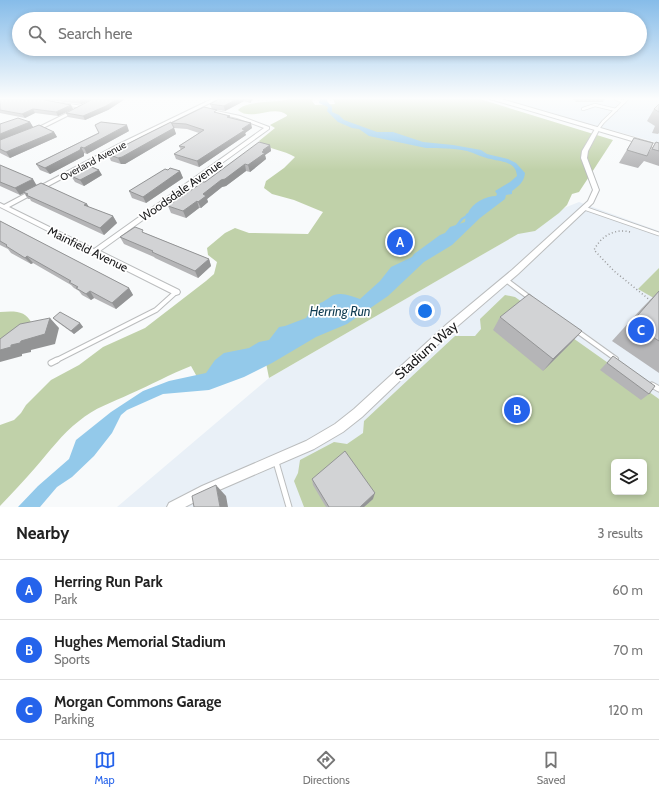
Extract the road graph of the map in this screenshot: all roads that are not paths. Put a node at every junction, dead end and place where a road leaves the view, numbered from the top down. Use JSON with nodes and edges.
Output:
{"nodes":[{"id":1,"x":51,"y":123,"type":"edge"},
{"id":2,"x":167,"y":123,"type":"edge"},
{"id":3,"x":253,"y":123,"type":"edge"},
{"id":4,"x":572,"y":123,"type":"edge"},
{"id":5,"x":603,"y":123,"type":"edge"},
{"id":6,"x":597,"y":130,"type":"junction"},
{"id":7,"x":32,"y":132,"type":"edge"},
{"id":8,"x":659,"y":147,"type":"edge"},
{"id":9,"x":2,"y":206,"type":"edge"},
{"id":10,"x":584,"y":208,"type":"junction"},
{"id":11,"x":659,"y":234,"type":"edge"},
{"id":12,"x":94,"y":252,"type":"junction"},
{"id":13,"x":505,"y":279,"type":"junction"},
{"id":14,"x":176,"y":292,"type":"joint"},
{"id":15,"x":533,"y":300,"type":"edge"},
{"id":16,"x":570,"y":326,"type":"edge"},
{"id":17,"x":621,"y":362,"type":"edge"},
{"id":18,"x":51,"y":363,"type":"dead end"},
{"id":19,"x":646,"y":380,"type":"edge"},
{"id":20,"x":659,"y":389,"type":"edge"},
{"id":21,"x":275,"y":460,"type":"junction"},
{"id":22,"x":173,"y":507,"type":"edge"},
{"id":23,"x":289,"y":507,"type":"edge"}],
"edges":[{"from":1,"to":7,"type":"street"},
{"from":2,"to":9,"type":"street","name":"Overland Avenue"},
{"from":3,"to":12,"type":"street","name":"Woodsdale Avenue"},
{"from":4,"to":6,"type":"main road"},
{"from":5,"to":6,"type":"lane"},
{"from":6,"to":8,"type":"main road"},
{"from":6,"to":10,"type":"street","name":"Stadium Way"},
{"from":9,"to":12,"type":"street","name":"Mainfield Avenue"},
{"from":10,"to":11,"type":"lane"},
{"from":10,"to":13,"type":"street","name":"Stadium Way"},
{"from":12,"to":14,"type":"street","name":"Mainfield Avenue"},
{"from":13,"to":15,"type":"lane"},
{"from":13,"to":21,"type":"street","name":"Stadium Way"},
{"from":14,"to":18,"type":"lane"},
{"from":16,"to":17,"type":"lane"},
{"from":19,"to":20,"type":"lane"},
{"from":21,"to":22,"type":"street","name":"Stadium Way"},
{"from":21,"to":23,"type":"lane"}]}
